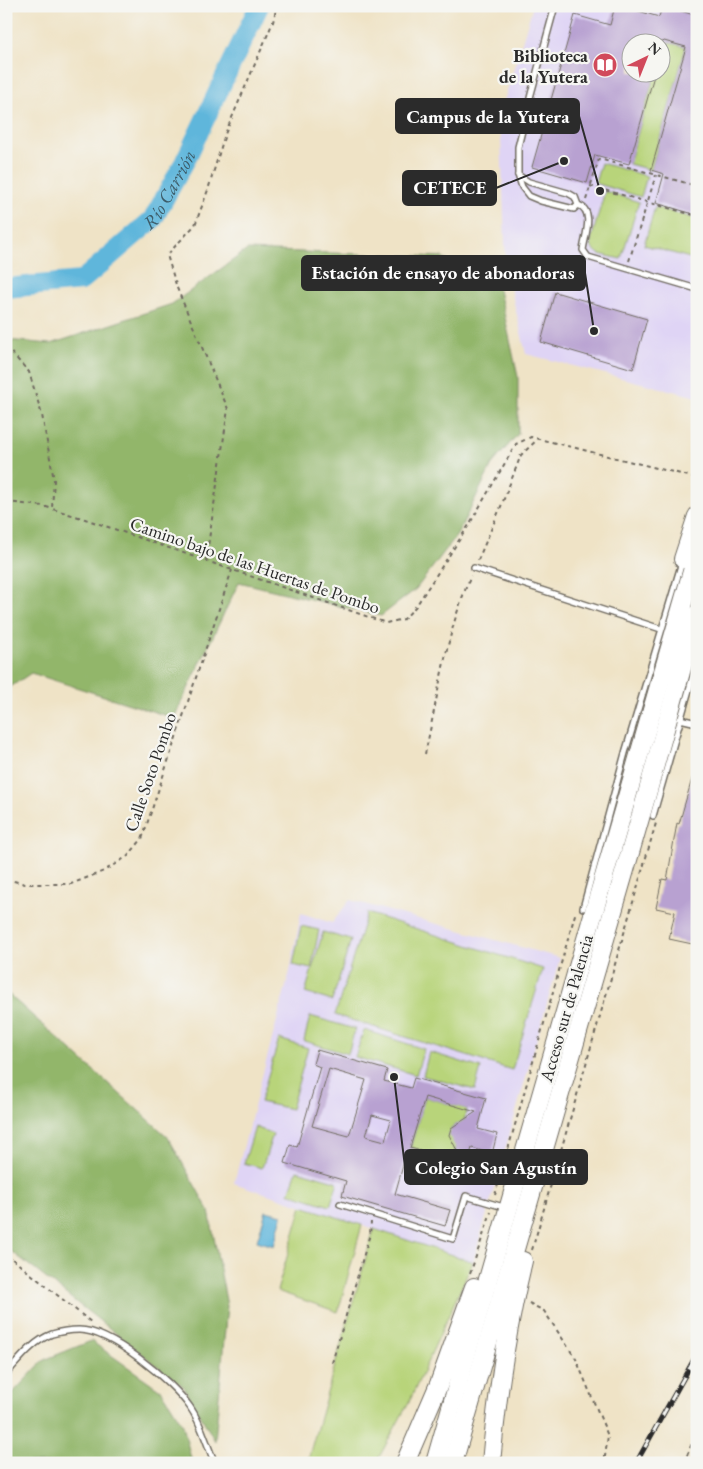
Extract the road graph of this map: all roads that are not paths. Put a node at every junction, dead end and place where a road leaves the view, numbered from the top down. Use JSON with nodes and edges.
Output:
{"nodes":[{"id":1,"x":555,"y":6,"type":"edge"},
{"id":2,"x":518,"y":175,"type":"junction"},
{"id":3,"x":581,"y":206,"type":"junction"},
{"id":4,"x":697,"y":289,"type":"edge"},
{"id":5,"x":697,"y":516,"type":"edge"},
{"id":6,"x":690,"y":556,"type":"edge"},
{"id":7,"x":474,"y":568,"type":"road end"},
{"id":8,"x":697,"y":614,"type":"edge"},
{"id":9,"x":661,"y":629,"type":"junction"},
{"id":10,"x":697,"y":662,"type":"edge"},
{"id":11,"x":680,"y":719,"type":"junction"},
{"id":12,"x":697,"y":723,"type":"edge"},
{"id":13,"x":655,"y":815,"type":"joint"},
{"id":14,"x":580,"y":908,"type":"joint"},
{"id":15,"x":592,"y":980,"type":"junction"},
{"id":16,"x":562,"y":1024,"type":"junction"},
{"id":17,"x":556,"y":1043,"type":"junction"},
{"id":18,"x":340,"y":1204,"type":"dead end"},
{"id":19,"x":496,"y":1205,"type":"junction"},
{"id":20,"x":6,"y":1374,"type":"edge"},
{"id":21,"x":214,"y":1463,"type":"edge"},
{"id":22,"x":405,"y":1463,"type":"edge"},
{"id":23,"x":435,"y":1463,"type":"edge"},
{"id":24,"x":453,"y":1463,"type":"edge"},
{"id":25,"x":491,"y":1463,"type":"edge"}],
"edges":[{"from":1,"to":2,"type":"lane"},
{"from":2,"to":3,"type":"lane"},
{"from":2,"to":3,"type":"lane"},
{"from":3,"to":4,"type":"lane"},
{"from":5,"to":6,"type":"highway","name":"Acceso sur de Palencia"},
{"from":6,"to":9,"type":"lane"},
{"from":6,"to":16,"type":"highway","name":"Acceso sur de Palencia"},
{"from":7,"to":9,"type":"lane"},
{"from":8,"to":15,"type":"highway","name":"Acceso sur de Palencia"},
{"from":9,"to":14,"type":"lane"},
{"from":10,"to":11,"type":"lane"},
{"from":11,"to":12,"type":"lane"},
{"from":11,"to":13,"type":"lane"},
{"from":13,"to":15,"type":"highway"},
{"from":14,"to":16,"type":"highway"},
{"from":15,"to":24,"type":"highway","name":"Acceso sur de Palencia"},
{"from":15,"to":25,"type":"highway"},
{"from":16,"to":17,"type":"highway","name":"Acceso sur de Palencia"},
{"from":17,"to":19,"type":"highway"},
{"from":17,"to":23,"type":"highway","name":"Acceso sur de Palencia"},
{"from":18,"to":19,"type":"lane"},
{"from":19,"to":22,"type":"highway"},
{"from":20,"to":21,"type":"lane"}]}
